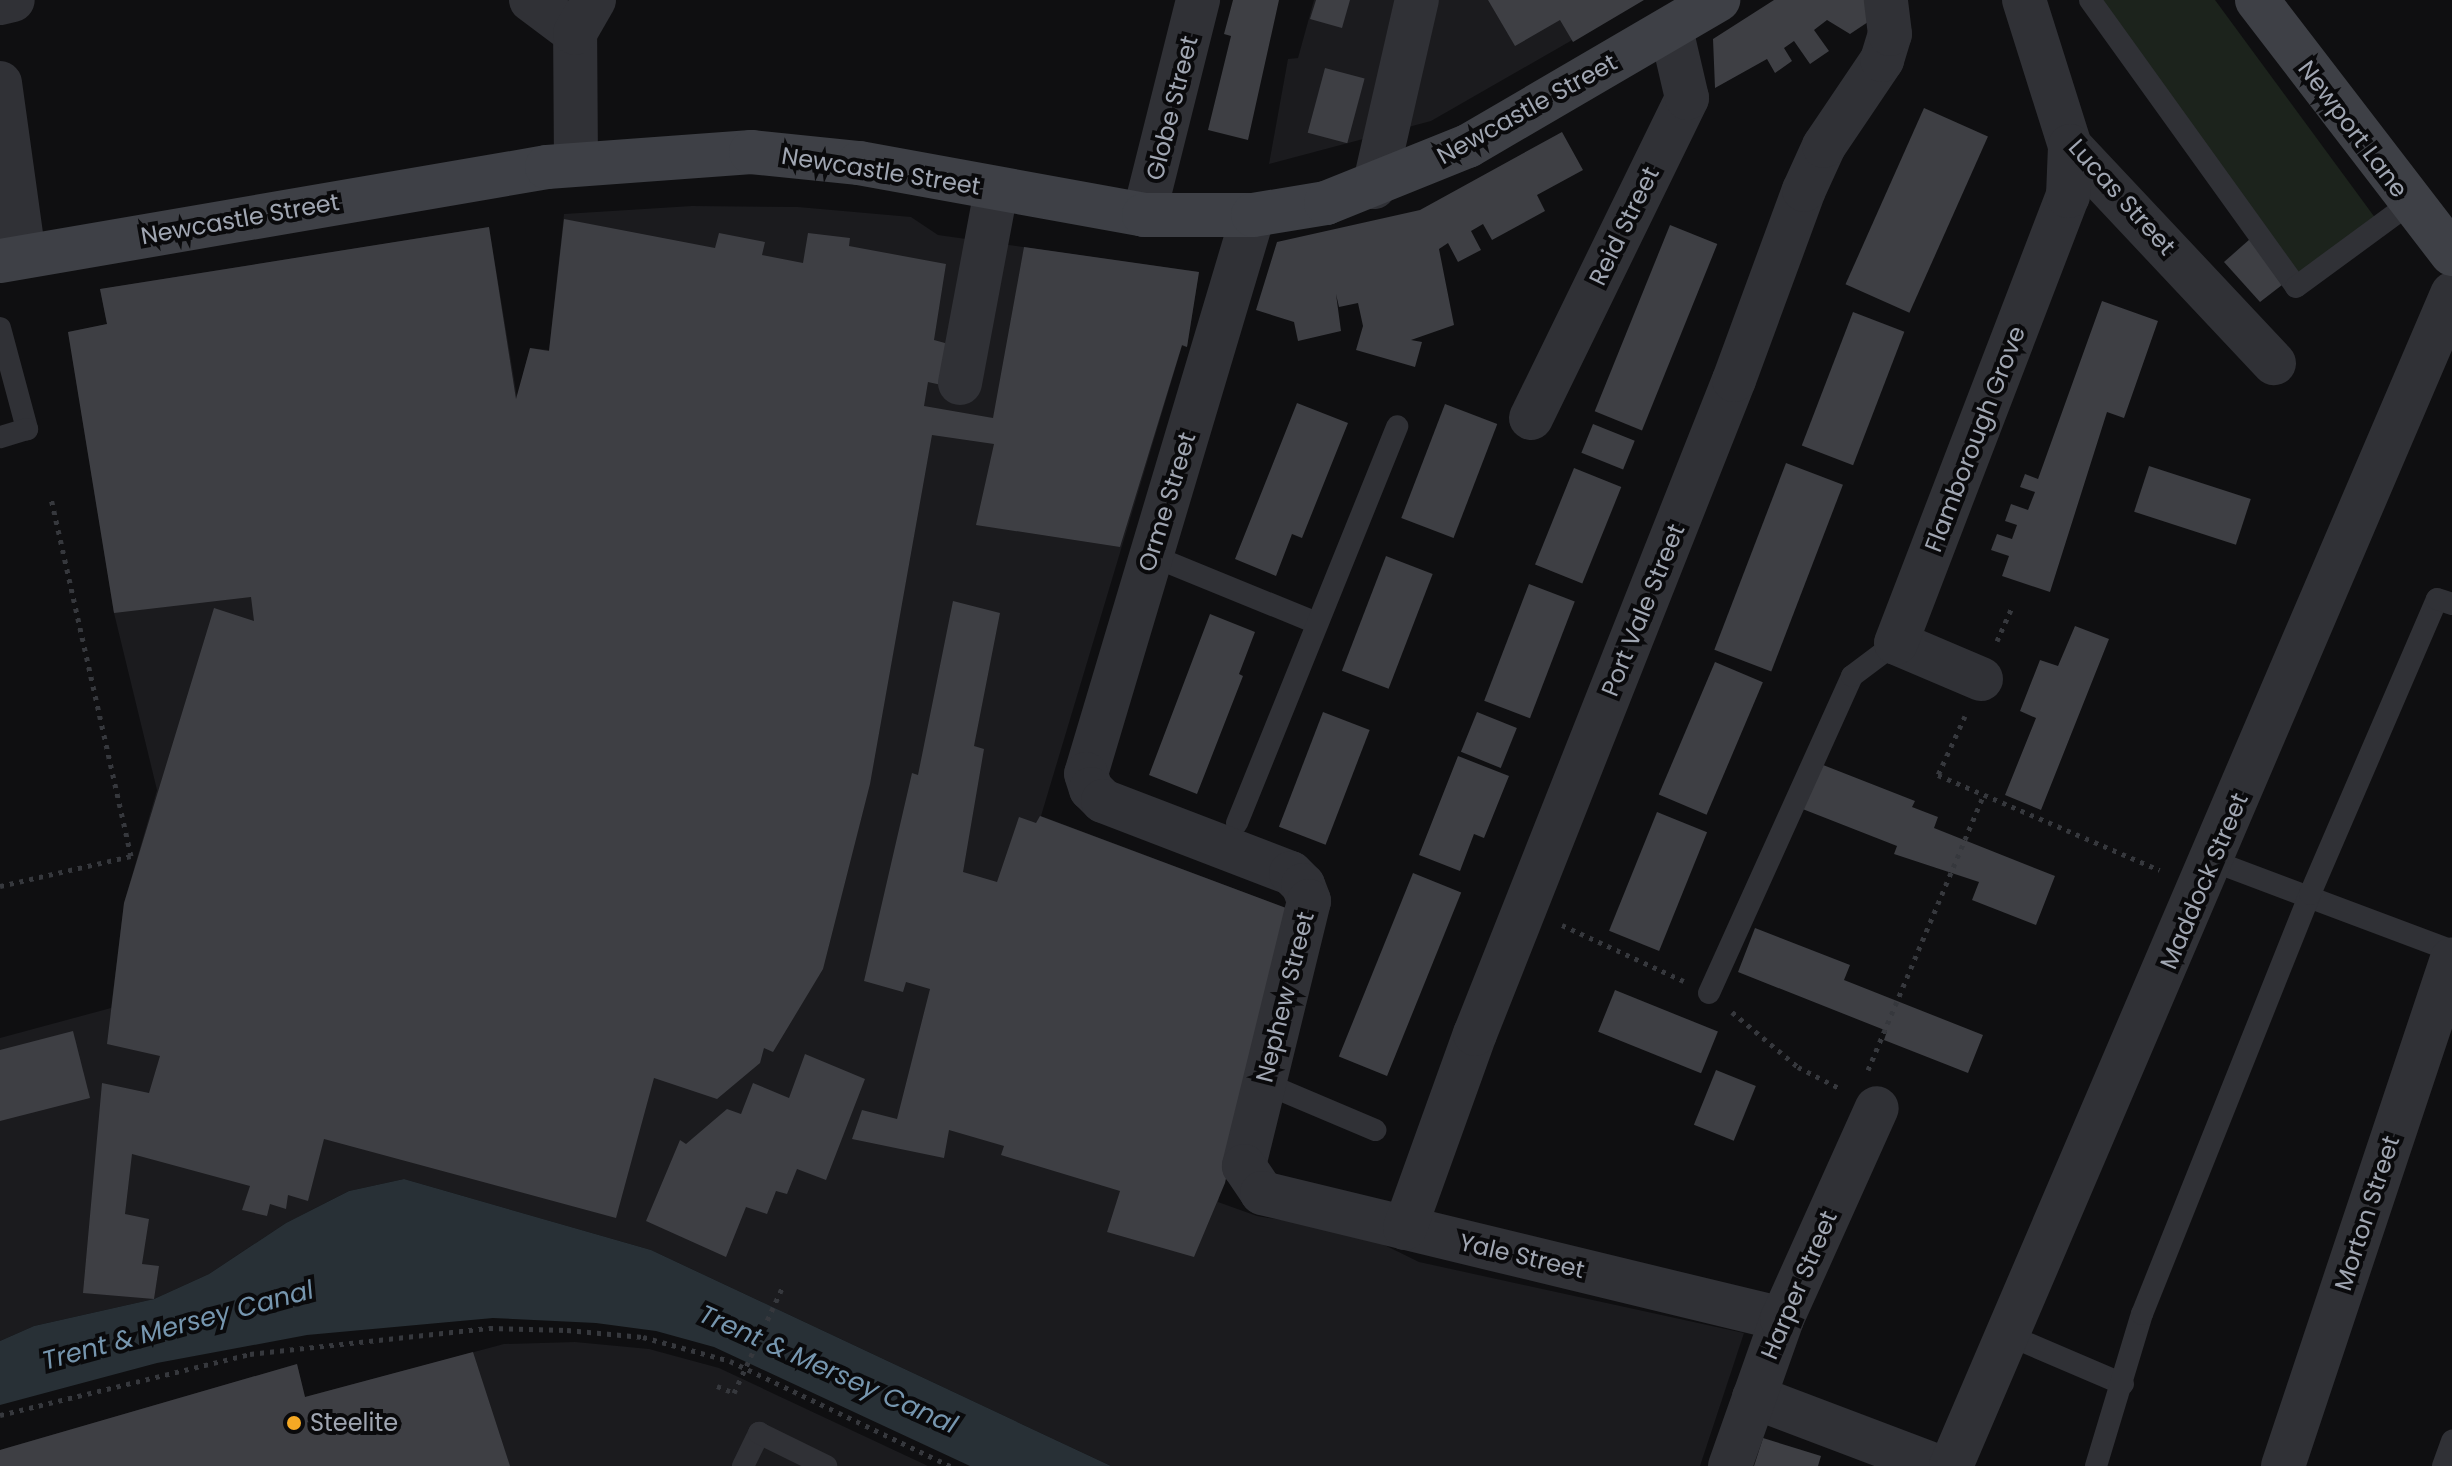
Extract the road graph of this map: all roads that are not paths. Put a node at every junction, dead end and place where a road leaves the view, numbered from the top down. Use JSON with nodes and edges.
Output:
{"nodes":[{"id":1,"x":13,"y":0,"type":"edge"},
{"id":2,"x":531,"y":0,"type":"edge"},
{"id":3,"x":1198,"y":0,"type":"edge"},
{"id":4,"x":1417,"y":0,"type":"edge"},
{"id":5,"x":1718,"y":0,"type":"edge"},
{"id":6,"x":1886,"y":0,"type":"edge"},
{"id":7,"x":2024,"y":0,"type":"edge"},
{"id":8,"x":2090,"y":0,"type":"edge"},
{"id":9,"x":2257,"y":0,"type":"edge"},
{"id":10,"x":0,"y":3,"type":"edge"},
{"id":11,"x":585,"y":17,"type":"edge"},
{"id":12,"x":1671,"y":29,"type":"junction"},
{"id":13,"x":0,"y":83,"type":"edge"},
{"id":14,"x":2070,"y":146,"type":"junction"},
{"id":15,"x":576,"y":164,"type":"junction"},
{"id":16,"x":1374,"y":187,"type":"junction"},
{"id":17,"x":996,"y":190,"type":"junction"},
{"id":18,"x":2409,"y":204,"type":"junction"},
{"id":19,"x":1144,"y":215,"type":"junction"},
{"id":20,"x":1253,"y":215,"type":"junction"},
{"id":21,"x":2452,"y":254,"type":"edge"},
{"id":22,"x":12,"y":258,"type":"edge"},
{"id":23,"x":2452,"y":294,"type":"edge"},
{"id":24,"x":0,"y":328,"type":"edge"},
{"id":25,"x":2274,"y":363,"type":"dead end"},
{"id":26,"x":960,"y":383,"type":"dead end"},
{"id":27,"x":1531,"y":418,"type":"dead end"},
{"id":28,"x":1397,"y":426,"type":"dead end"},
{"id":29,"x":0,"y":437,"type":"edge"},
{"id":30,"x":1150,"y":555,"type":"junction"},
{"id":31,"x":2452,"y":604,"type":"edge"},
{"id":32,"x":1317,"y":623,"type":"junction"},
{"id":33,"x":1896,"y":643,"type":"junction"},
{"id":34,"x":1981,"y":679,"type":"dead end"},
{"id":35,"x":1091,"y":789,"type":"joint"},
{"id":36,"x":1237,"y":823,"type":"dead end"},
{"id":37,"x":2207,"y":874,"type":"junction"},
{"id":38,"x":2310,"y":894,"type":"junction"},
{"id":39,"x":2452,"y":951,"type":"edge"},
{"id":40,"x":2448,"y":984,"type":"edge"},
{"id":41,"x":1709,"y":993,"type":"dead end"},
{"id":42,"x":1264,"y":1083,"type":"junction"},
{"id":43,"x":1870,"y":1095,"type":"road end"},
{"id":44,"x":1375,"y":1130,"type":"dead end"},
{"id":45,"x":1262,"y":1193,"type":"joint"},
{"id":46,"x":1405,"y":1228,"type":"junction"},
{"id":47,"x":1782,"y":1319,"type":"junction"},
{"id":48,"x":2008,"y":1335,"type":"junction"},
{"id":49,"x":2123,"y":1384,"type":"junction"},
{"id":50,"x":1754,"y":1397,"type":"junction"},
{"id":51,"x":2452,"y":1441,"type":"edge"},
{"id":52,"x":1888,"y":1457,"type":"edge"},
{"id":53,"x":743,"y":1466,"type":"edge"},
{"id":54,"x":826,"y":1466,"type":"edge"},
{"id":55,"x":1730,"y":1466,"type":"edge"},
{"id":56,"x":1937,"y":1466,"type":"edge"},
{"id":57,"x":1951,"y":1466,"type":"edge"},
{"id":58,"x":2096,"y":1466,"type":"edge"},
{"id":59,"x":2283,"y":1466,"type":"edge"},
{"id":60,"x":2443,"y":1466,"type":"edge"}],
"edges":[{"from":1,"to":10,"type":"street"},
{"from":2,"to":11,"type":"street"},
{"from":3,"to":19,"type":"street","name":"Globe Street"},
{"from":4,"to":16,"type":"street"},
{"from":5,"to":12,"type":"main road","name":"Newcastle Street"},
{"from":6,"to":46,"type":"street","name":"Port Vale Street"},
{"from":7,"to":14,"type":"street","name":"Lucas Street"},
{"from":8,"to":18,"type":"lane"},
{"from":9,"to":18,"type":"main road","name":"Newport Lane"},
{"from":11,"to":15,"type":"street"},
{"from":12,"to":16,"type":"main road","name":"Newcastle Street"},
{"from":12,"to":27,"type":"street","name":"Reid Street"},
{"from":13,"to":22,"type":"street"},
{"from":14,"to":25,"type":"street","name":"Lucas Street"},
{"from":14,"to":33,"type":"street","name":"Flamborough Grove"},
{"from":15,"to":17,"type":"main road","name":"Newcastle Street"},
{"from":15,"to":22,"type":"main road","name":"Newcastle Street"},
{"from":16,"to":20,"type":"main road","name":"Newcastle Street"},
{"from":17,"to":19,"type":"main road","name":"Newcastle Street"},
{"from":17,"to":26,"type":"street"},
{"from":18,"to":21,"type":"main road","name":"Newport Lane"},
{"from":19,"to":20,"type":"main road","name":"Newcastle Street"},
{"from":20,"to":30,"type":"street","name":"Orme Street"},
{"from":23,"to":37,"type":"street","name":"Maddock Street"},
{"from":24,"to":29,"type":"lane"},
{"from":28,"to":32,"type":"lane"},
{"from":30,"to":32,"type":"lane"},
{"from":30,"to":35,"type":"street","name":"Orme Street"},
{"from":31,"to":38,"type":"lane"},
{"from":32,"to":36,"type":"lane"},
{"from":33,"to":34,"type":"street"},
{"from":33,"to":41,"type":"lane"},
{"from":35,"to":42,"type":"street","name":"Nephew Street"},
{"from":37,"to":38,"type":"lane"},
{"from":37,"to":48,"type":"street","name":"Maddock Street"},
{"from":38,"to":39,"type":"lane"},
{"from":38,"to":49,"type":"lane"},
{"from":40,"to":59,"type":"street","name":"Morton Street"},
{"from":42,"to":44,"type":"lane"},
{"from":42,"to":45,"type":"street","name":"Nephew Street"},
{"from":43,"to":47,"type":"street","name":"Harper Street"},
{"from":45,"to":46,"type":"street","name":"Yale Street"},
{"from":46,"to":47,"type":"street","name":"Yale Street"},
{"from":47,"to":50,"type":"street","name":"Harper Street"},
{"from":48,"to":49,"type":"lane"},
{"from":48,"to":57,"type":"street","name":"Maddock Street"},
{"from":49,"to":58,"type":"lane"},
{"from":50,"to":52,"type":"street"},
{"from":50,"to":55,"type":"street","name":"Harper Street"},
{"from":51,"to":60,"type":"lane"},
{"from":52,"to":56,"type":"street"},
{"from":53,"to":54,"type":"lane"}]}
